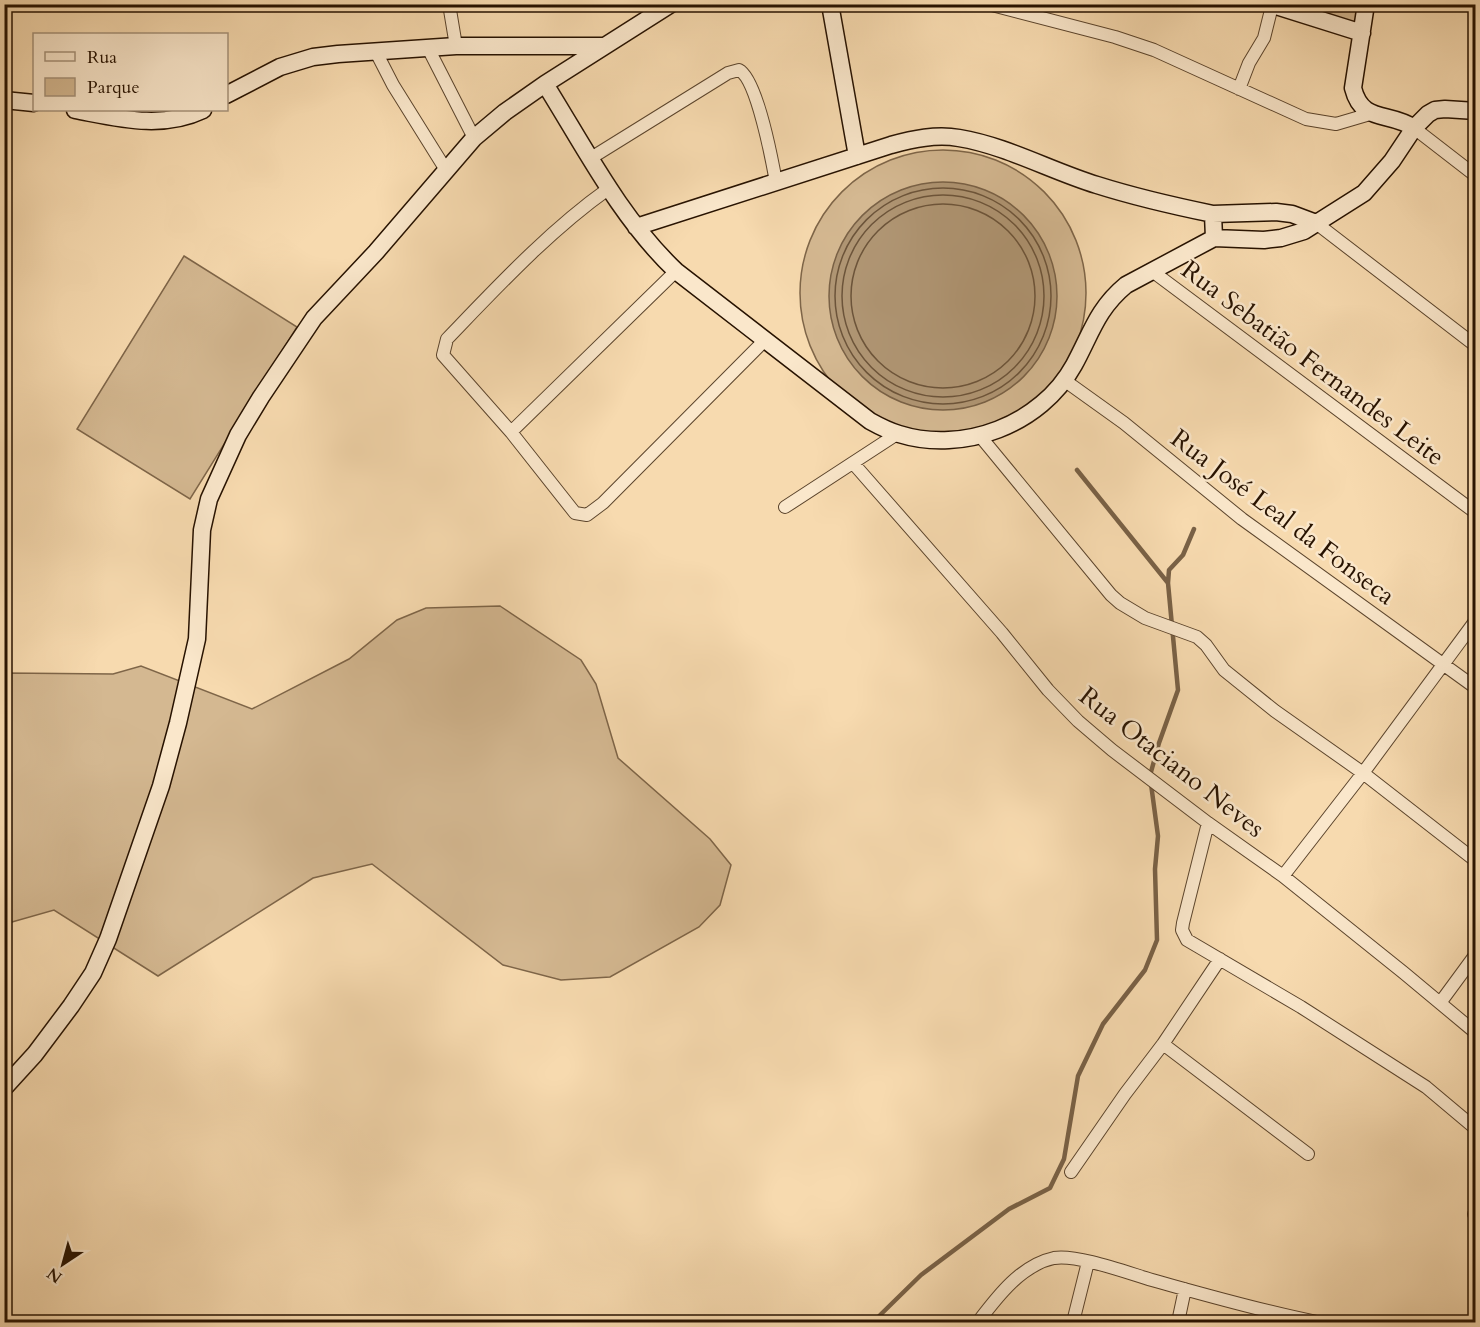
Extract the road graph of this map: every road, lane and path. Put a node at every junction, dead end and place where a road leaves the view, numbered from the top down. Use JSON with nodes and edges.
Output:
{"nodes":[{"id":1,"x":449,"y":4,"type":"edge"},
{"id":2,"x":671,"y":4,"type":"edge"},
{"id":3,"x":830,"y":4,"type":"edge"},
{"id":4,"x":988,"y":4,"type":"edge"},
{"id":5,"x":1366,"y":4,"type":"edge"},
{"id":6,"x":1271,"y":5,"type":"edge"},
{"id":7,"x":1362,"y":33,"type":"junction"},
{"id":8,"x":456,"y":46,"type":"junction"},
{"id":9,"x":604,"y":46,"type":"junction"},
{"id":10,"x":428,"y":48,"type":"junction"},
{"id":11,"x":375,"y":50,"type":"junction"},
{"id":12,"x":545,"y":84,"type":"junction"},
{"id":13,"x":1239,"y":89,"type":"junction"},
{"id":14,"x":228,"y":94,"type":"edge"},
{"id":15,"x":4,"y":100,"type":"edge"},
{"id":16,"x":33,"y":102,"type":"edge"},
{"id":17,"x":81,"y":111,"type":"edge"},
{"id":18,"x":201,"y":111,"type":"edge"},
{"id":19,"x":1476,"y":111,"type":"edge"},
{"id":20,"x":1370,"y":114,"type":"junction"},
{"id":21,"x":1414,"y":128,"type":"junction"},
{"id":22,"x":474,"y":138,"type":"junction"},
{"id":23,"x":857,"y":156,"type":"junction"},
{"id":24,"x":591,"y":158,"type":"junction"},
{"id":25,"x":446,"y":170,"type":"junction"},
{"id":26,"x":1476,"y":176,"type":"edge"},
{"id":27,"x":776,"y":182,"type":"junction"},
{"id":28,"x":608,"y":189,"type":"junction"},
{"id":29,"x":1213,"y":214,"type":"junction"},
{"id":30,"x":1316,"y":223,"type":"junction"},
{"id":31,"x":636,"y":227,"type":"junction"},
{"id":32,"x":1214,"y":238,"type":"junction"},
{"id":33,"x":676,"y":271,"type":"junction"},
{"id":34,"x":1152,"y":271,"type":"junction"},
{"id":35,"x":766,"y":339,"type":"junction"},
{"id":36,"x":1476,"y":346,"type":"edge"},
{"id":37,"x":1064,"y":380,"type":"junction"},
{"id":38,"x":511,"y":432,"type":"junction"},
{"id":39,"x":897,"y":434,"type":"junction"},
{"id":40,"x":980,"y":436,"type":"junction"},
{"id":41,"x":852,"y":463,"type":"junction"},
{"id":42,"x":785,"y":507,"type":"dead end"},
{"id":43,"x":1476,"y":513,"type":"edge"},
{"id":44,"x":1476,"y":620,"type":"edge"},
{"id":45,"x":1443,"y":665,"type":"junction"},
{"id":46,"x":1476,"y":688,"type":"edge"},
{"id":47,"x":1363,"y":772,"type":"junction"},
{"id":48,"x":1208,"y":823,"type":"junction"},
{"id":49,"x":1476,"y":861,"type":"edge"},
{"id":50,"x":1282,"y":876,"type":"junction"},
{"id":51,"x":1476,"y":954,"type":"edge"},
{"id":52,"x":1220,"y":959,"type":"junction"},
{"id":53,"x":1440,"y":1003,"type":"junction"},
{"id":54,"x":1476,"y":1033,"type":"edge"},
{"id":55,"x":1163,"y":1044,"type":"junction"},
{"id":56,"x":4,"y":1088,"type":"edge"},
{"id":57,"x":1476,"y":1129,"type":"edge"},
{"id":58,"x":1308,"y":1154,"type":"dead end"},
{"id":59,"x":1071,"y":1172,"type":"dead end"},
{"id":60,"x":1088,"y":1262,"type":"junction"},
{"id":61,"x":1185,"y":1289,"type":"junction"},
{"id":62,"x":1295,"y":1320,"type":"edge"},
{"id":63,"x":978,"y":1323,"type":"edge"},
{"id":64,"x":1073,"y":1323,"type":"edge"},
{"id":65,"x":1178,"y":1323,"type":"edge"},
{"id":66,"x":1317,"y":1323,"type":"edge"}],
"edges":[{"from":1,"to":8,"type":"street"},
{"from":2,"to":9,"type":"street"},
{"from":3,"to":23,"type":"street"},
{"from":4,"to":13,"type":"street"},
{"from":5,"to":7,"type":"street"},
{"from":6,"to":7,"type":"street"},
{"from":6,"to":13,"type":"street"},
{"from":7,"to":20,"type":"street"},
{"from":8,"to":9,"type":"street"},
{"from":8,"to":10,"type":"street"},
{"from":9,"to":12,"type":"street"},
{"from":10,"to":11,"type":"street"},
{"from":10,"to":22,"type":"street"},
{"from":11,"to":14,"type":"street"},
{"from":11,"to":25,"type":"street"},
{"from":12,"to":22,"type":"street"},
{"from":12,"to":24,"type":"street"},
{"from":13,"to":20,"type":"street"},
{"from":15,"to":16,"type":"street"},
{"from":17,"to":18,"type":"street"},
{"from":19,"to":21,"type":"street"},
{"from":20,"to":21,"type":"street"},
{"from":21,"to":26,"type":"street"},
{"from":21,"to":30,"type":"street"},
{"from":22,"to":25,"type":"street"},
{"from":23,"to":27,"type":"street"},
{"from":23,"to":29,"type":"street"},
{"from":24,"to":27,"type":"street"},
{"from":24,"to":28,"type":"street"},
{"from":25,"to":56,"type":"street"},
{"from":27,"to":31,"type":"street"},
{"from":28,"to":31,"type":"street"},
{"from":28,"to":38,"type":"street"},
{"from":29,"to":30,"type":"street"},
{"from":29,"to":32,"type":"street"},
{"from":30,"to":32,"type":"street"},
{"from":30,"to":36,"type":"street"},
{"from":31,"to":33,"type":"street"},
{"from":32,"to":34,"type":"street"},
{"from":33,"to":35,"type":"street"},
{"from":33,"to":38,"type":"street"},
{"from":34,"to":37,"type":"street"},
{"from":34,"to":43,"type":"street","name":"Rua Sebatião Fernandes Leite"},
{"from":35,"to":38,"type":"street"},
{"from":35,"to":39,"type":"street"},
{"from":37,"to":40,"type":"street"},
{"from":37,"to":45,"type":"street","name":"Rua José Leal da Fonseca"},
{"from":39,"to":40,"type":"street"},
{"from":39,"to":41,"type":"street"},
{"from":40,"to":47,"type":"street"},
{"from":41,"to":42,"type":"street"},
{"from":41,"to":48,"type":"street","name":"Rua Otaciano Neves"},
{"from":44,"to":45,"type":"street"},
{"from":45,"to":46,"type":"street","name":"Rua José Leal da Fonseca"},
{"from":45,"to":47,"type":"street"},
{"from":47,"to":49,"type":"street"},
{"from":47,"to":50,"type":"street"},
{"from":48,"to":50,"type":"street","name":"Rua Otaciano Neves"},
{"from":48,"to":52,"type":"street"},
{"from":50,"to":53,"type":"street","name":"Rua Otaciano Neves"},
{"from":51,"to":53,"type":"street"},
{"from":52,"to":55,"type":"street"},
{"from":52,"to":57,"type":"street"},
{"from":53,"to":54,"type":"street","name":"Rua Otaciano Neves"},
{"from":55,"to":58,"type":"street"},
{"from":55,"to":59,"type":"street"},
{"from":60,"to":61,"type":"street"},
{"from":60,"to":63,"type":"street"},
{"from":60,"to":64,"type":"street"},
{"from":61,"to":62,"type":"street"},
{"from":61,"to":65,"type":"street"},
{"from":62,"to":66,"type":"street"}]}
